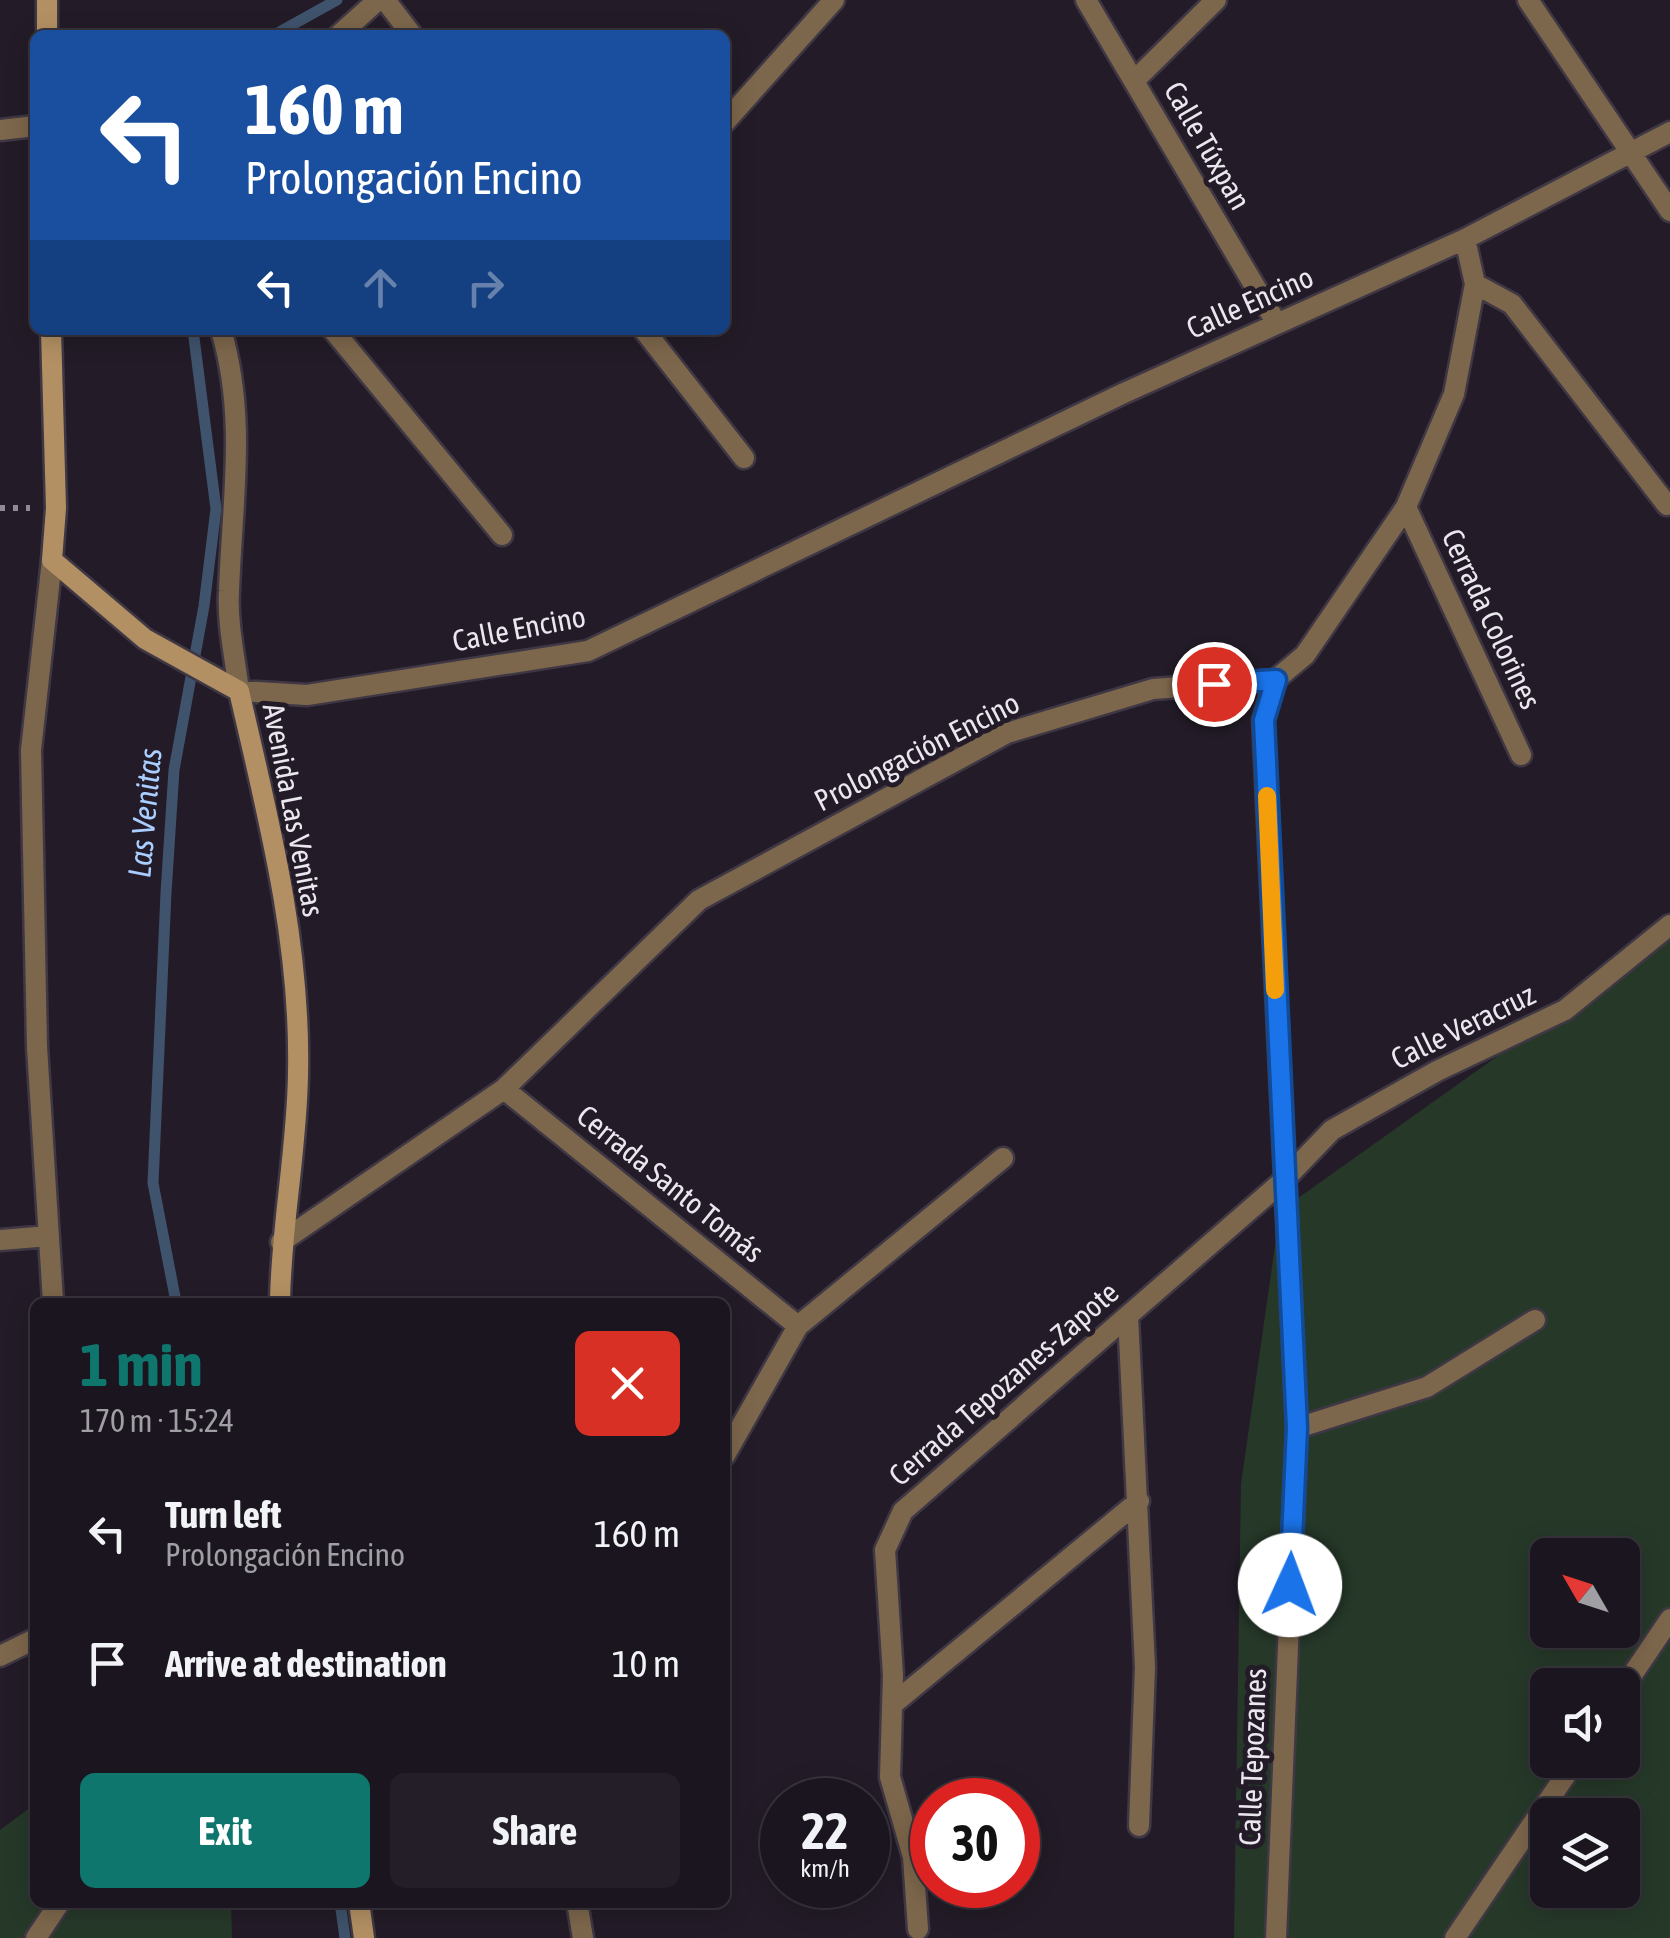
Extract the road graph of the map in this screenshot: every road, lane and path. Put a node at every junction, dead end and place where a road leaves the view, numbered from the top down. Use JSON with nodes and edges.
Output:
{"nodes":[{"id":1,"x":47,"y":0,"type":"edge"},
{"id":2,"x":382,"y":0,"type":"edge"},
{"id":3,"x":834,"y":0,"type":"edge"},
{"id":4,"x":1086,"y":0,"type":"edge"},
{"id":5,"x":1216,"y":0,"type":"edge"},
{"id":6,"x":1528,"y":0,"type":"edge"},
{"id":7,"x":47,"y":30,"type":"edge"},
{"id":8,"x":346,"y":30,"type":"edge"},
{"id":9,"x":408,"y":30,"type":"edge"},
{"id":10,"x":1134,"y":81,"type":"junction"},
{"id":11,"x":730,"y":116,"type":"edge"},
{"id":12,"x":30,"y":127,"type":"edge"},
{"id":13,"x":0,"y":130,"type":"edge"},
{"id":14,"x":1670,"y":132,"type":"edge"},
{"id":15,"x":1630,"y":155,"type":"junction"},
{"id":16,"x":1670,"y":211,"type":"edge"},
{"id":17,"x":1465,"y":239,"type":"junction"},
{"id":18,"x":1475,"y":284,"type":"junction"},
{"id":19,"x":1277,"y":324,"type":"junction"},
{"id":20,"x":52,"y":335,"type":"edge"},
{"id":21,"x":222,"y":335,"type":"edge"},
{"id":22,"x":337,"y":335,"type":"edge"},
{"id":23,"x":648,"y":335,"type":"edge"},
{"id":24,"x":744,"y":458,"type":"dead end"},
{"id":25,"x":1668,"y":504,"type":"edge"},
{"id":26,"x":1406,"y":507,"type":"junction"},
{"id":27,"x":502,"y":535,"type":"dead end"},
{"id":28,"x":52,"y":560,"type":"junction"},
{"id":29,"x":1276,"y":680,"type":"junction"},
{"id":30,"x":239,"y":690,"type":"junction"},
{"id":31,"x":1522,"y":756,"type":"dead end"},
{"id":32,"x":1670,"y":925,"type":"edge"},
{"id":33,"x":504,"y":1089,"type":"junction"},
{"id":34,"x":1003,"y":1158,"type":"dead end"},
{"id":35,"x":1283,"y":1181,"type":"junction"},
{"id":36,"x":49,"y":1236,"type":"junction"},
{"id":37,"x":0,"y":1240,"type":"edge"},
{"id":38,"x":281,"y":1242,"type":"junction"},
{"id":39,"x":53,"y":1298,"type":"edge"},
{"id":40,"x":280,"y":1298,"type":"edge"},
{"id":41,"x":1128,"y":1316,"type":"junction"},
{"id":42,"x":1535,"y":1320,"type":"dead end"},
{"id":43,"x":798,"y":1326,"type":"junction"},
{"id":44,"x":1297,"y":1428,"type":"junction"},
{"id":45,"x":730,"y":1447,"type":"edge"},
{"id":46,"x":1139,"y":1501,"type":"junction"},
{"id":47,"x":1670,"y":1619,"type":"edge"},
{"id":48,"x":30,"y":1641,"type":"edge"},
{"id":49,"x":0,"y":1656,"type":"edge"},
{"id":50,"x":1637,"y":1668,"type":"edge"},
{"id":51,"x":893,"y":1704,"type":"junction"},
{"id":52,"x":1564,"y":1778,"type":"edge"},
{"id":53,"x":1139,"y":1826,"type":"dead end"},
{"id":54,"x":56,"y":1908,"type":"edge"},
{"id":55,"x":359,"y":1908,"type":"edge"},
{"id":56,"x":578,"y":1908,"type":"edge"},
{"id":57,"x":918,"y":1929,"type":"dead end"},
{"id":58,"x":36,"y":1938,"type":"edge"},
{"id":59,"x":364,"y":1938,"type":"edge"},
{"id":60,"x":582,"y":1938,"type":"edge"},
{"id":61,"x":1276,"y":1938,"type":"edge"},
{"id":62,"x":1455,"y":1938,"type":"edge"}],
"edges":[{"from":1,"to":7,"type":"main road"},
{"from":2,"to":8,"type":"street"},
{"from":2,"to":9,"type":"street"},
{"from":3,"to":11,"type":"street"},
{"from":4,"to":10,"type":"street","name":"Calle Túxpan"},
{"from":5,"to":10,"type":"street"},
{"from":6,"to":15,"type":"street"},
{"from":10,"to":19,"type":"street","name":"Calle Túxpan"},
{"from":12,"to":13,"type":"street"},
{"from":14,"to":15,"type":"street","name":"Calle Encino"},
{"from":15,"to":16,"type":"street"},
{"from":15,"to":17,"type":"street","name":"Calle Encino"},
{"from":17,"to":18,"type":"street"},
{"from":17,"to":19,"type":"street","name":"Calle Encino"},
{"from":18,"to":25,"type":"street"},
{"from":18,"to":26,"type":"street"},
{"from":19,"to":30,"type":"street","name":"Calle Encino"},
{"from":20,"to":28,"type":"main road"},
{"from":21,"to":30,"type":"street","name":"Avenida Las Venitas"},
{"from":22,"to":27,"type":"street"},
{"from":23,"to":24,"type":"street"},
{"from":26,"to":29,"type":"street"},
{"from":26,"to":31,"type":"street","name":"Cerrada Colorines"},
{"from":28,"to":30,"type":"main road","name":"Calle Encino"},
{"from":28,"to":36,"type":"street"},
{"from":29,"to":33,"type":"street","name":"Prolongación Encino"},
{"from":29,"to":35,"type":"street","name":"Calle Tepozanes"},
{"from":30,"to":38,"type":"main road","name":"Avenida Las Venitas"},
{"from":32,"to":35,"type":"street","name":"Calle Veracruz"},
{"from":33,"to":38,"type":"street","name":"Prolongación Encino"},
{"from":33,"to":43,"type":"street","name":"Cerrada Santo Tomás"},
{"from":34,"to":43,"type":"street"},
{"from":35,"to":41,"type":"street","name":"Cerrada Tepozanes-Zapote"},
{"from":35,"to":44,"type":"street","name":"Calle Tepozanes"},
{"from":36,"to":37,"type":"street"},
{"from":36,"to":39,"type":"street"},
{"from":38,"to":40,"type":"main road","name":"Avenida Las Venitas"},
{"from":41,"to":46,"type":"street"},
{"from":41,"to":51,"type":"street","name":"Cerrada Tepozanes-Zapote"},
{"from":42,"to":44,"type":"street"},
{"from":43,"to":45,"type":"street"},
{"from":44,"to":61,"type":"street","name":"Calle Tepozanes"},
{"from":46,"to":51,"type":"street"},
{"from":46,"to":53,"type":"street"},
{"from":47,"to":50,"type":"street"},
{"from":48,"to":49,"type":"street"},
{"from":51,"to":57,"type":"street","name":"Cerrada Tepozanes-Zapote"},
{"from":52,"to":62,"type":"street"},
{"from":54,"to":58,"type":"street"},
{"from":55,"to":59,"type":"main road"},
{"from":56,"to":60,"type":"street"}]}
